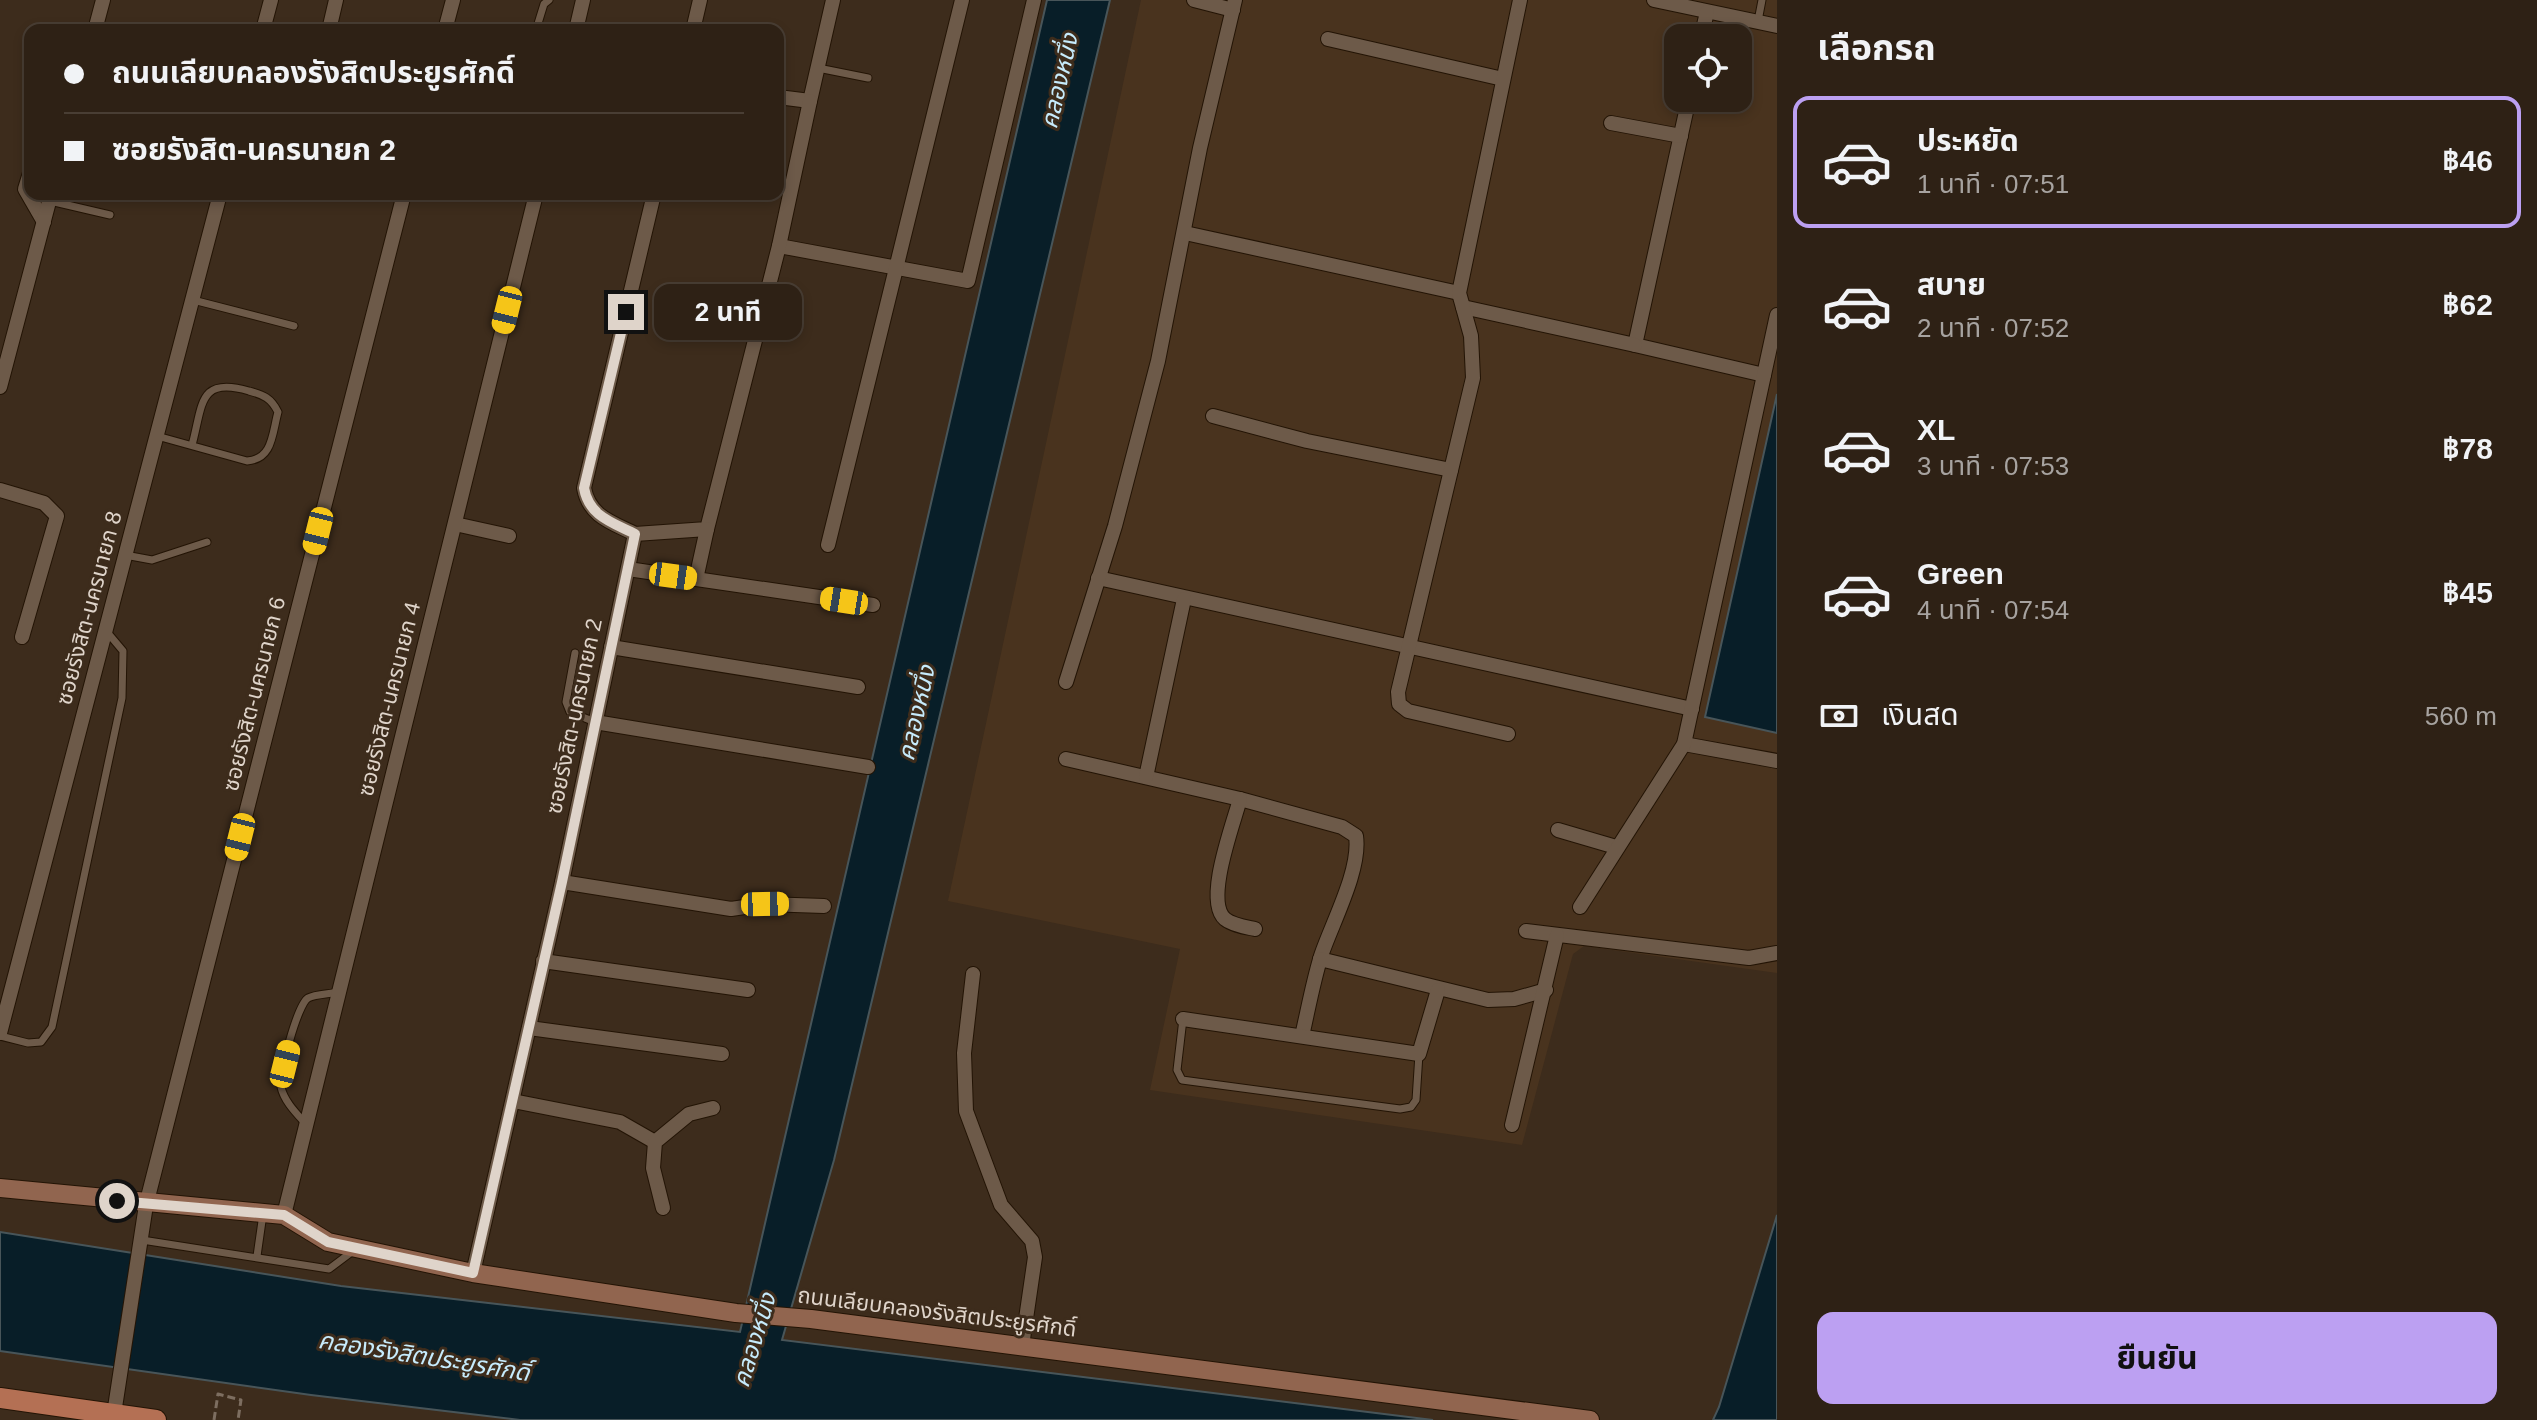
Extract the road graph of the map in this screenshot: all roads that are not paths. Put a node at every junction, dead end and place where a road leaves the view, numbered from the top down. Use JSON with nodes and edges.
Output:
{"nodes":[{"id":1,"x":103,"y":0,"type":"edge"},
{"id":2,"x":271,"y":0,"type":"edge"},
{"id":3,"x":336,"y":0,"type":"edge"},
{"id":4,"x":453,"y":0,"type":"edge"},
{"id":5,"x":549,"y":0,"type":"edge"},
{"id":6,"x":579,"y":0,"type":"edge"},
{"id":7,"x":700,"y":0,"type":"edge"},
{"id":8,"x":833,"y":0,"type":"edge"},
{"id":9,"x":962,"y":0,"type":"edge"},
{"id":10,"x":1034,"y":0,"type":"edge"},
{"id":11,"x":1194,"y":0,"type":"edge"},
{"id":12,"x":1520,"y":0,"type":"edge"},
{"id":13,"x":1654,"y":0,"type":"edge"},
{"id":14,"x":1762,"y":0,"type":"edge"},
{"id":15,"x":1234,"y":5,"type":"edge"},
{"id":16,"x":1707,"y":12,"type":"junction"},
{"id":17,"x":1758,"y":22,"type":"junction"},
{"id":18,"x":97,"y":24,"type":"edge"},
{"id":19,"x":265,"y":24,"type":"edge"},
{"id":20,"x":330,"y":24,"type":"edge"},
{"id":21,"x":447,"y":24,"type":"edge"},
{"id":22,"x":538,"y":24,"type":"edge"},
{"id":23,"x":577,"y":24,"type":"edge"},
{"id":24,"x":694,"y":24,"type":"edge"},
{"id":25,"x":1704,"y":24,"type":"edge"},
{"id":26,"x":1777,"y":26,"type":"edge"},
{"id":27,"x":1328,"y":39,"type":"dead end"},
{"id":28,"x":818,"y":68,"type":"junction"},
{"id":29,"x":868,"y":78,"type":"dead end"},
{"id":30,"x":1503,"y":79,"type":"junction"},
{"id":31,"x":784,"y":98,"type":"edge"},
{"id":32,"x":810,"y":101,"type":"junction"},
{"id":33,"x":1686,"y":112,"type":"edge"},
{"id":34,"x":1611,"y":123,"type":"dead end"},
{"id":35,"x":1681,"y":136,"type":"junction"},
{"id":36,"x":31,"y":200,"type":"edge"},
{"id":37,"x":49,"y":200,"type":"edge"},
{"id":38,"x":60,"y":200,"type":"edge"},
{"id":39,"x":218,"y":200,"type":"edge"},
{"id":40,"x":402,"y":200,"type":"edge"},
{"id":41,"x":535,"y":200,"type":"edge"},
{"id":42,"x":653,"y":200,"type":"edge"},
{"id":43,"x":110,"y":215,"type":"dead end"},
{"id":44,"x":44,"y":222,"type":"junction"},
{"id":45,"x":1185,"y":233,"type":"junction"},
{"id":46,"x":779,"y":246,"type":"junction"},
{"id":47,"x":895,"y":270,"type":"junction"},
{"id":48,"x":193,"y":300,"type":"junction"},
{"id":49,"x":1461,"y":300,"type":"junction"},
{"id":50,"x":1777,"y":315,"type":"edge"},
{"id":51,"x":294,"y":326,"type":"dead end"},
{"id":52,"x":1635,"y":345,"type":"junction"},
{"id":53,"x":1764,"y":375,"type":"junction"},
{"id":54,"x":0,"y":387,"type":"edge"},
{"id":55,"x":1213,"y":416,"type":"dead end"},
{"id":56,"x":157,"y":436,"type":"junction"},
{"id":57,"x":192,"y":445,"type":"junction"},
{"id":58,"x":1451,"y":470,"type":"junction"},
{"id":59,"x":0,"y":490,"type":"edge"},
{"id":60,"x":455,"y":524,"type":"junction"},
{"id":61,"x":707,"y":529,"type":"junction"},
{"id":62,"x":635,"y":534,"type":"junction"},
{"id":63,"x":509,"y":536,"type":"dead end"},
{"id":64,"x":207,"y":542,"type":"dead end"},
{"id":65,"x":828,"y":545,"type":"dead end"},
{"id":66,"x":125,"y":555,"type":"junction"},
{"id":67,"x":628,"y":569,"type":"junction"},
{"id":68,"x":1098,"y":578,"type":"junction"},
{"id":69,"x":696,"y":579,"type":"junction"},
{"id":70,"x":1184,"y":599,"type":"junction"},
{"id":71,"x":873,"y":605,"type":"dead end"},
{"id":72,"x":106,"y":631,"type":"junction"},
{"id":73,"x":22,"y":637,"type":"dead end"},
{"id":74,"x":611,"y":647,"type":"junction"},
{"id":75,"x":1410,"y":648,"type":"junction"},
{"id":76,"x":575,"y":653,"type":"dead end"},
{"id":77,"x":1066,"y":682,"type":"dead end"},
{"id":78,"x":858,"y":687,"type":"dead end"},
{"id":79,"x":1692,"y":709,"type":"junction"},
{"id":80,"x":595,"y":722,"type":"junction"},
{"id":81,"x":1508,"y":734,"type":"dead end"},
{"id":82,"x":1684,"y":744,"type":"junction"},
{"id":83,"x":1066,"y":759,"type":"dead end"},
{"id":84,"x":1777,"y":761,"type":"edge"},
{"id":85,"x":868,"y":767,"type":"dead end"},
{"id":86,"x":1146,"y":777,"type":"junction"},
{"id":87,"x":1240,"y":799,"type":"junction"},
{"id":88,"x":1558,"y":830,"type":"dead end"},
{"id":89,"x":1616,"y":847,"type":"junction"},
{"id":90,"x":562,"y":882,"type":"junction"},
{"id":91,"x":824,"y":906,"type":"dead end"},
{"id":92,"x":1580,"y":907,"type":"dead end"},
{"id":93,"x":1255,"y":929,"type":"dead end"},
{"id":94,"x":1526,"y":931,"type":"dead end"},
{"id":95,"x":1557,"y":935,"type":"junction"},
{"id":96,"x":1777,"y":953,"type":"edge"},
{"id":97,"x":1320,"y":959,"type":"junction"},
{"id":98,"x":543,"y":961,"type":"junction"},
{"id":99,"x":973,"y":974,"type":"dead end"},
{"id":100,"x":748,"y":990,"type":"dead end"},
{"id":101,"x":1438,"y":990,"type":"junction"},
{"id":102,"x":1546,"y":990,"type":"junction"},
{"id":103,"x":340,"y":992,"type":"junction"},
{"id":104,"x":3,"y":1009,"type":"edge"},
{"id":105,"x":1183,"y":1019,"type":"joint"},
{"id":106,"x":529,"y":1028,"type":"junction"},
{"id":107,"x":0,"y":1034,"type":"edge"},
{"id":108,"x":1302,"y":1036,"type":"junction"},
{"id":109,"x":722,"y":1054,"type":"dead end"},
{"id":110,"x":1419,"y":1054,"type":"junction"},
{"id":111,"x":513,"y":1101,"type":"junction"},
{"id":112,"x":713,"y":1108,"type":"dead end"},
{"id":113,"x":305,"y":1123,"type":"junction"},
{"id":114,"x":1512,"y":1125,"type":"dead end"},
{"id":115,"x":655,"y":1142,"type":"junction"},
{"id":116,"x":0,"y":1188,"type":"edge"},
{"id":117,"x":146,"y":1205,"type":"junction"},
{"id":118,"x":663,"y":1208,"type":"dead end"},
{"id":119,"x":264,"y":1212,"type":"junction"},
{"id":120,"x":284,"y":1215,"type":"junction"},
{"id":121,"x":141,"y":1246,"type":"junction"},
{"id":122,"x":355,"y":1250,"type":"junction"},
{"id":123,"x":257,"y":1256,"type":"junction"},
{"id":124,"x":473,"y":1273,"type":"junction"},
{"id":125,"x":1022,"y":1346,"type":"junction"},
{"id":126,"x":0,"y":1398,"type":"edge"},
{"id":127,"x":114,"y":1414,"type":"junction"},
{"id":128,"x":156,"y":1420,"type":"edge"},
{"id":129,"x":1590,"y":1420,"type":"edge"}],
"edges":[{"from":1,"to":18,"type":"street"},
{"from":2,"to":19,"type":"street"},
{"from":3,"to":20,"type":"street"},
{"from":4,"to":21,"type":"street"},
{"from":5,"to":22,"type":"lane"},
{"from":6,"to":23,"type":"street"},
{"from":7,"to":24,"type":"street"},
{"from":8,"to":28,"type":"street"},
{"from":9,"to":47,"type":"street"},
{"from":10,"to":47,"type":"street"},
{"from":11,"to":15,"type":"street"},
{"from":12,"to":30,"type":"street"},
{"from":13,"to":16,"type":"street"},
{"from":14,"to":17,"type":"lane"},
{"from":15,"to":45,"type":"street"},
{"from":16,"to":17,"type":"street"},
{"from":16,"to":25,"type":"street"},
{"from":17,"to":26,"type":"street"},
{"from":27,"to":30,"type":"street"},
{"from":28,"to":29,"type":"lane"},
{"from":28,"to":32,"type":"street"},
{"from":30,"to":49,"type":"street"},
{"from":31,"to":32,"type":"street"},
{"from":32,"to":46,"type":"street"},
{"from":33,"to":35,"type":"street"},
{"from":34,"to":35,"type":"street"},
{"from":35,"to":52,"type":"street"},
{"from":36,"to":44,"type":"street"},
{"from":37,"to":44,"type":"street"},
{"from":38,"to":43,"type":"lane"},
{"from":39,"to":48,"type":"street","name":"ซอยรังสิต-นครนายก 8"},
{"from":40,"to":117,"type":"street","name":"ซอยรังสิต-นครนายก 6"},
{"from":41,"to":60,"type":"street","name":"ซอยรังสิต-นครนายก 4"},
{"from":42,"to":62,"type":"street"},
{"from":44,"to":54,"type":"street"},
{"from":45,"to":49,"type":"street"},
{"from":45,"to":68,"type":"street"},
{"from":46,"to":47,"type":"street"},
{"from":46,"to":61,"type":"street"},
{"from":47,"to":65,"type":"street"},
{"from":48,"to":51,"type":"lane"},
{"from":48,"to":56,"type":"street","name":"ซอยรังสิต-นครนายก 8"},
{"from":49,"to":52,"type":"street"},
{"from":49,"to":58,"type":"street"},
{"from":50,"to":53,"type":"street"},
{"from":52,"to":53,"type":"street"},
{"from":53,"to":79,"type":"street"},
{"from":55,"to":58,"type":"street"},
{"from":56,"to":57,"type":"lane"},
{"from":56,"to":66,"type":"street","name":"ซอยรังสิต-นครนายก 8"},
{"from":57,"to":57,"type":"lane"},
{"from":58,"to":75,"type":"street"},
{"from":59,"to":73,"type":"street"},
{"from":60,"to":63,"type":"street"},
{"from":60,"to":103,"type":"street","name":"ซอยรังสิต-นครนายก 4"},
{"from":61,"to":62,"type":"street"},
{"from":61,"to":69,"type":"street"},
{"from":62,"to":67,"type":"street","name":"ซอยรังสิต-นครนายก 2"},
{"from":64,"to":66,"type":"lane"},
{"from":66,"to":72,"type":"street","name":"ซอยรังสิต-นครนายก 8"},
{"from":67,"to":69,"type":"street"},
{"from":67,"to":74,"type":"street","name":"ซอยรังสิต-นครนายก 2"},
{"from":68,"to":70,"type":"street"},
{"from":68,"to":77,"type":"street"},
{"from":69,"to":71,"type":"street"},
{"from":70,"to":75,"type":"street"},
{"from":70,"to":86,"type":"street"},
{"from":72,"to":104,"type":"street","name":"ซอยรังสิต-นครนายก 8"},
{"from":72,"to":107,"type":"lane"},
{"from":74,"to":78,"type":"street"},
{"from":74,"to":80,"type":"street","name":"ซอยรังสิต-นครนายก 2"},
{"from":75,"to":79,"type":"street"},
{"from":75,"to":81,"type":"street"},
{"from":76,"to":80,"type":"lane"},
{"from":79,"to":82,"type":"street"},
{"from":80,"to":85,"type":"street"},
{"from":80,"to":90,"type":"street","name":"ซอยรังสิต-นครนายก 2"},
{"from":82,"to":84,"type":"street"},
{"from":82,"to":89,"type":"street"},
{"from":83,"to":86,"type":"street"},
{"from":86,"to":87,"type":"street"},
{"from":87,"to":93,"type":"street"},
{"from":87,"to":97,"type":"street"},
{"from":88,"to":89,"type":"street"},
{"from":89,"to":92,"type":"street"},
{"from":90,"to":91,"type":"street"},
{"from":90,"to":98,"type":"street","name":"ซอยรังสิต-นครนายก 2"},
{"from":94,"to":95,"type":"street"},
{"from":95,"to":96,"type":"street"},
{"from":95,"to":102,"type":"street"},
{"from":97,"to":101,"type":"street"},
{"from":97,"to":108,"type":"street"},
{"from":98,"to":100,"type":"street"},
{"from":98,"to":106,"type":"street","name":"ซอยรังสิต-นครนายก 2"},
{"from":99,"to":125,"type":"street"},
{"from":101,"to":102,"type":"street"},
{"from":101,"to":110,"type":"street"},
{"from":102,"to":114,"type":"street"},
{"from":103,"to":113,"type":"street","name":"ซอยรังสิต-นครนายก 4"},
{"from":103,"to":113,"type":"lane"},
{"from":104,"to":107,"type":"street","name":"ซอยรังสิต-นครนายก 8"},
{"from":105,"to":108,"type":"street"},
{"from":105,"to":110,"type":"lane"},
{"from":106,"to":109,"type":"street"},
{"from":106,"to":111,"type":"street","name":"ซอยรังสิต-นครนายก 2"},
{"from":108,"to":110,"type":"street"},
{"from":111,"to":115,"type":"street"},
{"from":111,"to":124,"type":"street","name":"ซอยรังสิต-นครนายก 2"},
{"from":112,"to":115,"type":"street"},
{"from":113,"to":120,"type":"street","name":"ซอยรังสิต-นครนายก 4"},
{"from":115,"to":118,"type":"street"},
{"from":116,"to":117,"type":"street","name":"ถนนเลียบคลองรังสิตประยูรศักดิ์"},
{"from":117,"to":119,"type":"street","name":"ถนนเลียบคลองรังสิตประยูรศักดิ์"},
{"from":117,"to":121,"type":"street","name":"ซอยรังสิต-นครนายก 6"},
{"from":119,"to":120,"type":"street","name":"ถนนเลียบคลองรังสิตประยูรศักดิ์"},
{"from":119,"to":123,"type":"lane"},
{"from":120,"to":122,"type":"street","name":"ถนนเลียบคลองรังสิตประยูรศักดิ์"},
{"from":121,"to":123,"type":"lane"},
{"from":121,"to":127,"type":"street","name":"ซอยรังสิต-นครนายก 6"},
{"from":122,"to":123,"type":"lane"},
{"from":122,"to":124,"type":"street","name":"ถนนเลียบคลองรังสิตประยูรศักดิ์"},
{"from":124,"to":125,"type":"street","name":"ถนนเลียบคลองรังสิตประยูรศักดิ์"},
{"from":125,"to":129,"type":"street","name":"ถนนเลียบคลองรังสิตประยูรศักดิ์"},
{"from":126,"to":127,"type":"main road"},
{"from":127,"to":128,"type":"main road"}]}
